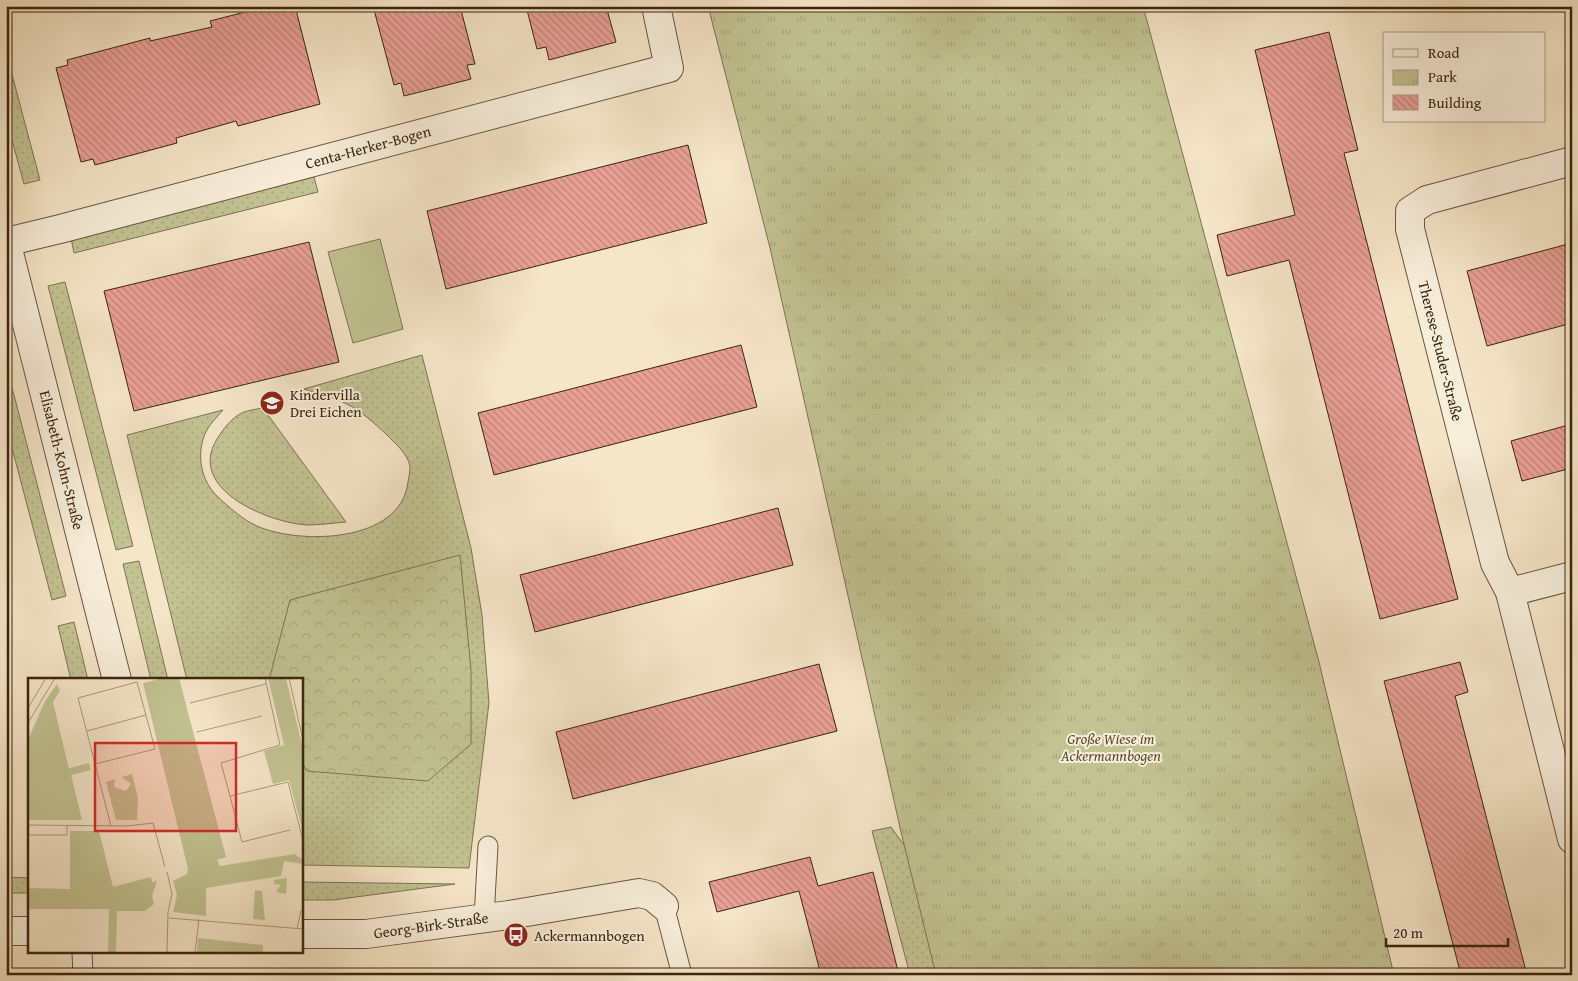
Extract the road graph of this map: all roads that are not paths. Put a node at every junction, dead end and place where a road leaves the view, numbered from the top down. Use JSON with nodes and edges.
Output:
{"nodes":[{"id":1,"x":656,"y":6,"type":"edge"},
{"id":2,"x":1572,"y":161,"type":"edge"},
{"id":3,"x":6,"y":241,"type":"edge"},
{"id":4,"x":1572,"y":576,"type":"edge"},
{"id":5,"x":1510,"y":592,"type":"junction"},
{"id":6,"x":116,"y":678,"type":"edge"},
{"id":7,"x":1572,"y":839,"type":"edge"},
{"id":8,"x":488,"y":846,"type":"dead end"},
{"id":9,"x":664,"y":906,"type":"joint"},
{"id":10,"x":484,"y":918,"type":"junction"},
{"id":11,"x":6,"y":931,"type":"edge"},
{"id":12,"x":28,"y":931,"type":"edge"},
{"id":13,"x":302,"y":934,"type":"edge"},
{"id":14,"x":82,"y":954,"type":"edge"},
{"id":15,"x":83,"y":975,"type":"edge"},
{"id":16,"x":682,"y":975,"type":"edge"}],
"edges":[{"from":1,"to":3,"type":"street","name":"Centa-Herker-Bogen"},
{"from":2,"to":5,"type":"street","name":"Therese-Studer-Straße"},
{"from":3,"to":6,"type":"street","name":"Elisabeth-Kohn-Straße"},
{"from":4,"to":5,"type":"street"},
{"from":5,"to":7,"type":"street"},
{"from":8,"to":10,"type":"lane"},
{"from":9,"to":10,"type":"street","name":"Georg-Birk-Straße"},
{"from":9,"to":16,"type":"lane","name":"Georg-Birk-Straße"},
{"from":10,"to":13,"type":"street","name":"Georg-Birk-Straße"},
{"from":11,"to":12,"type":"street"},
{"from":14,"to":15,"type":"lane"}]}
